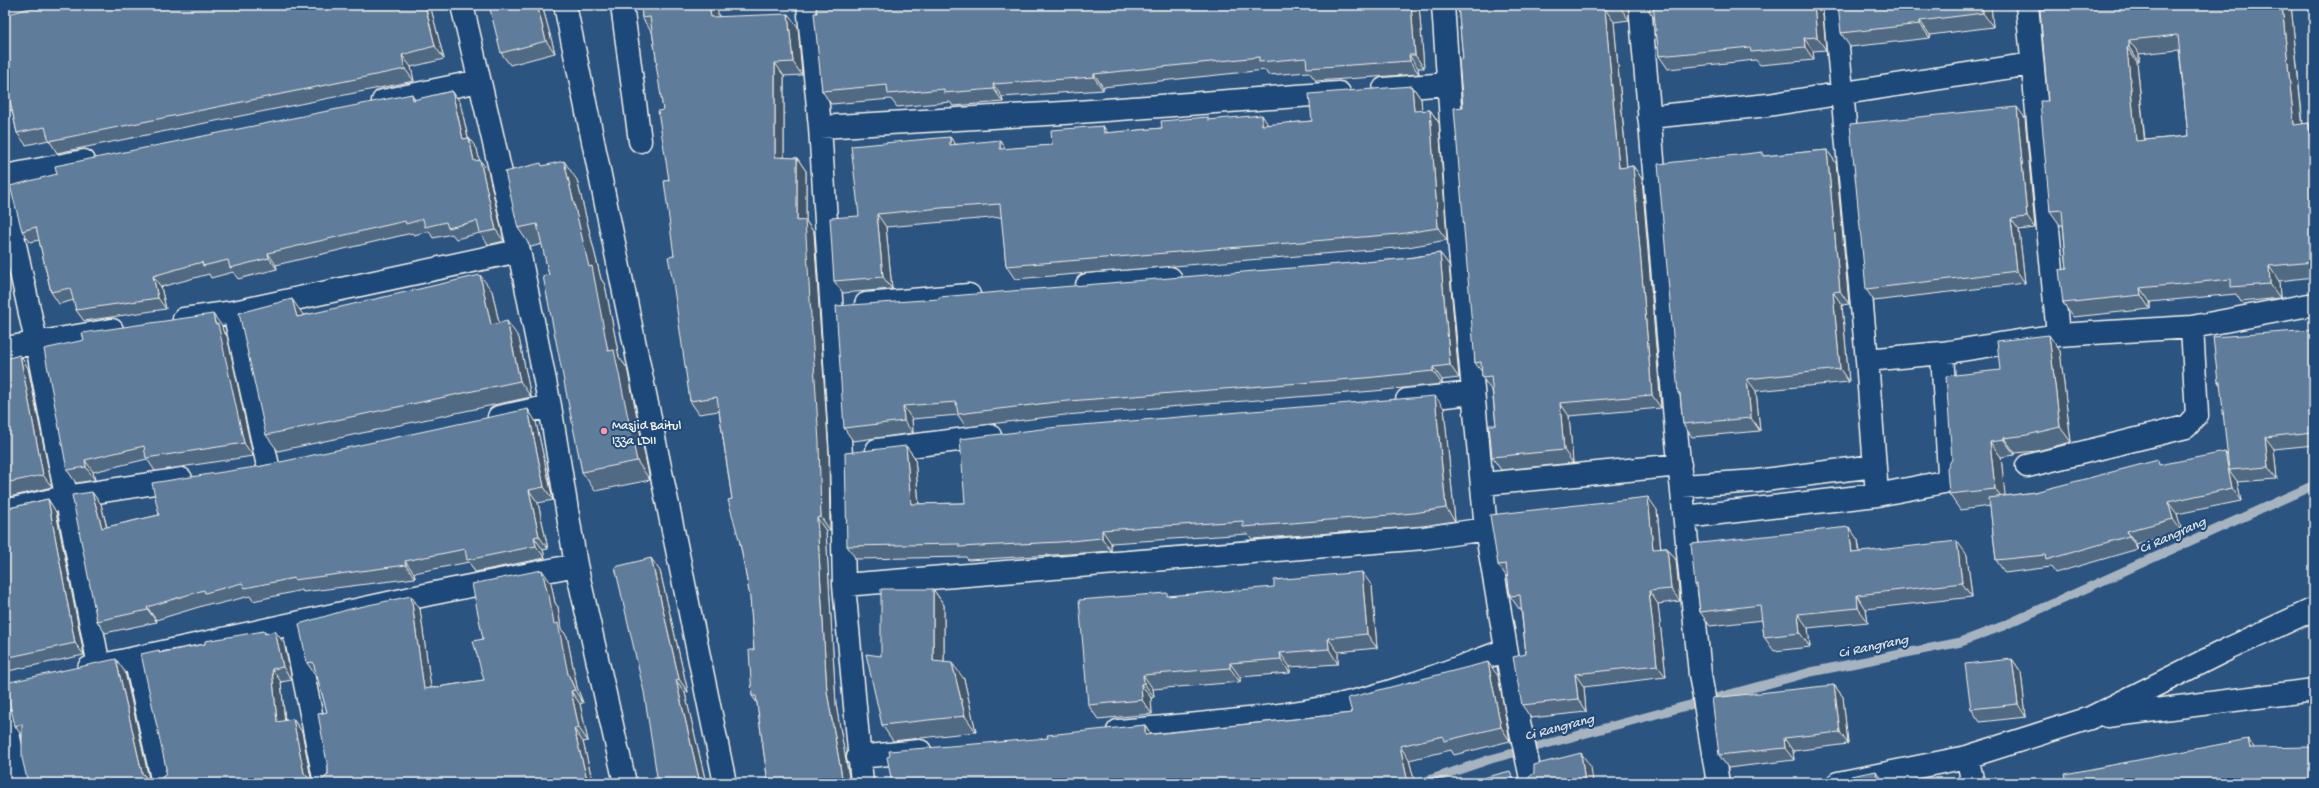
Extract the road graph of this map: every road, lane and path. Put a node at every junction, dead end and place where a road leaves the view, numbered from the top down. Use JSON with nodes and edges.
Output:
{"nodes":[{"id":1,"x":35,"y":5,"type":"edge"},
{"id":2,"x":462,"y":5,"type":"edge"},
{"id":3,"x":565,"y":5,"type":"edge"},
{"id":4,"x":622,"y":5,"type":"edge"},
{"id":5,"x":808,"y":5,"type":"edge"},
{"id":6,"x":1442,"y":5,"type":"edge"},
{"id":7,"x":1640,"y":5,"type":"edge"},
{"id":8,"x":1834,"y":5,"type":"edge"},
{"id":9,"x":2027,"y":5,"type":"edge"},
{"id":10,"x":5,"y":11,"type":"edge"},
{"id":11,"x":2031,"y":64,"type":"junction"},
{"id":12,"x":479,"y":81,"type":"junction"},
{"id":13,"x":1448,"y":84,"type":"junction"},
{"id":14,"x":1843,"y":93,"type":"junction"},
{"id":15,"x":364,"y":104,"type":"edge"},
{"id":16,"x":1649,"y":117,"type":"junction"},
{"id":17,"x":820,"y":127,"type":"junction"},
{"id":18,"x":640,"y":141,"type":"dead end"},
{"id":19,"x":106,"y":156,"type":"edge"},
{"id":20,"x":5,"y":176,"type":"edge"},
{"id":21,"x":5,"y":198,"type":"edge"},
{"id":22,"x":1460,"y":251,"type":"junction"},
{"id":23,"x":519,"y":252,"type":"junction"},
{"id":24,"x":1438,"y":255,"type":"edge"},
{"id":25,"x":1188,"y":277,"type":"edge"},
{"id":26,"x":1069,"y":286,"type":"edge"},
{"id":27,"x":990,"y":293,"type":"edge"},
{"id":28,"x":2314,"y":304,"type":"edge"},
{"id":29,"x":831,"y":308,"type":"junction"},
{"id":30,"x":234,"y":312,"type":"junction"},
{"id":31,"x":166,"y":322,"type":"edge"},
{"id":32,"x":135,"y":326,"type":"edge"},
{"id":33,"x":2192,"y":327,"type":"junction"},
{"id":34,"x":2058,"y":335,"type":"junction"},
{"id":35,"x":36,"y":341,"type":"junction"},
{"id":36,"x":5,"y":348,"type":"edge"},
{"id":37,"x":1942,"y":353,"type":"junction"},
{"id":38,"x":1867,"y":360,"type":"junction"},
{"id":39,"x":1473,"y":394,"type":"junction"},
{"id":40,"x":1390,"y":402,"type":"edge"},
{"id":41,"x":550,"y":406,"type":"junction"},
{"id":42,"x":479,"y":421,"type":"edge"},
{"id":43,"x":1012,"y":433,"type":"edge"},
{"id":44,"x":841,"y":455,"type":"junction"},
{"id":45,"x":292,"y":461,"type":"edge"},
{"id":46,"x":1680,"y":465,"type":"junction"},
{"id":47,"x":268,"y":466,"type":"junction"},
{"id":48,"x":1874,"y":466,"type":"junction"},
{"id":49,"x":2027,"y":466,"type":"dead end"},
{"id":50,"x":245,"y":469,"type":"edge"},
{"id":51,"x":198,"y":476,"type":"edge"},
{"id":52,"x":1757,"y":481,"type":"junction"},
{"id":53,"x":1483,"y":484,"type":"junction"},
{"id":54,"x":1682,"y":486,"type":"junction"},
{"id":55,"x":1876,"y":495,"type":"junction"},
{"id":56,"x":66,"y":497,"type":"junction"},
{"id":57,"x":1761,"y":508,"type":"junction"},
{"id":58,"x":5,"y":511,"type":"edge"},
{"id":59,"x":1685,"y":517,"type":"junction"},
{"id":60,"x":1486,"y":529,"type":"junction"},
{"id":61,"x":576,"y":565,"type":"junction"},
{"id":62,"x":844,"y":585,"type":"junction"},
{"id":63,"x":2314,"y":609,"type":"edge"},
{"id":64,"x":293,"y":624,"type":"junction"},
{"id":65,"x":1506,"y":650,"type":"junction"},
{"id":66,"x":135,"y":658,"type":"junction"},
{"id":67,"x":99,"y":666,"type":"junction"},
{"id":68,"x":68,"y":672,"type":"edge"},
{"id":69,"x":2314,"y":690,"type":"edge"},
{"id":70,"x":2090,"y":718,"type":"junction"},
{"id":71,"x":5,"y":720,"type":"edge"},
{"id":72,"x":1099,"y":733,"type":"edge"},
{"id":73,"x":943,"y":749,"type":"edge"},
{"id":74,"x":858,"y":757,"type":"junction"},
{"id":75,"x":1967,"y":757,"type":"junction"},
{"id":76,"x":19,"y":783,"type":"edge"},
{"id":77,"x":163,"y":783,"type":"edge"},
{"id":78,"x":325,"y":783,"type":"edge"},
{"id":79,"x":625,"y":783,"type":"edge"},
{"id":80,"x":725,"y":783,"type":"edge"},
{"id":81,"x":862,"y":783,"type":"edge"},
{"id":82,"x":1532,"y":783,"type":"edge"},
{"id":83,"x":1718,"y":783,"type":"edge"},
{"id":84,"x":1838,"y":783,"type":"edge"},
{"id":85,"x":1972,"y":783,"type":"edge"}],
"edges":[{"from":1,"to":10,"type":"street"},
{"from":2,"to":12,"type":"street"},
{"from":3,"to":80,"type":"street"},
{"from":4,"to":18,"type":"street"},
{"from":5,"to":17,"type":"street"},
{"from":6,"to":13,"type":"street"},
{"from":7,"to":16,"type":"street"},
{"from":8,"to":14,"type":"street"},
{"from":9,"to":11,"type":"street"},
{"from":11,"to":14,"type":"street"},
{"from":11,"to":34,"type":"street"},
{"from":12,"to":15,"type":"street"},
{"from":12,"to":23,"type":"street"},
{"from":13,"to":17,"type":"street"},
{"from":13,"to":22,"type":"street"},
{"from":14,"to":16,"type":"street"},
{"from":14,"to":38,"type":"street"},
{"from":16,"to":46,"type":"street"},
{"from":17,"to":29,"type":"street"},
{"from":19,"to":20,"type":"street"},
{"from":21,"to":35,"type":"street"},
{"from":22,"to":24,"type":"street"},
{"from":22,"to":39,"type":"street"},
{"from":23,"to":30,"type":"street"},
{"from":23,"to":41,"type":"street"},
{"from":25,"to":26,"type":"street"},
{"from":27,"to":29,"type":"street"},
{"from":28,"to":33,"type":"street"},
{"from":29,"to":44,"type":"street"},
{"from":30,"to":31,"type":"street"},
{"from":30,"to":47,"type":"street"},
{"from":32,"to":35,"type":"street"},
{"from":33,"to":34,"type":"street"},
{"from":33,"to":49,"type":"street"},
{"from":34,"to":37,"type":"street"},
{"from":35,"to":36,"type":"street"},
{"from":35,"to":56,"type":"street"},
{"from":37,"to":38,"type":"street"},
{"from":37,"to":55,"type":"street"},
{"from":38,"to":48,"type":"street"},
{"from":39,"to":40,"type":"street"},
{"from":39,"to":53,"type":"street"},
{"from":41,"to":42,"type":"street"},
{"from":41,"to":61,"type":"street"},
{"from":43,"to":44,"type":"street"},
{"from":44,"to":62,"type":"street"},
{"from":45,"to":47,"type":"street"},
{"from":46,"to":53,"type":"street"},
{"from":46,"to":54,"type":"street"},
{"from":47,"to":50,"type":"street"},
{"from":48,"to":52,"type":"street"},
{"from":48,"to":55,"type":"street"},
{"from":51,"to":56,"type":"street"},
{"from":52,"to":54,"type":"street"},
{"from":52,"to":57,"type":"street"},
{"from":53,"to":60,"type":"street"},
{"from":54,"to":59,"type":"street"},
{"from":55,"to":57,"type":"street"},
{"from":56,"to":58,"type":"street"},
{"from":56,"to":67,"type":"street"},
{"from":57,"to":59,"type":"street"},
{"from":59,"to":83,"type":"street"},
{"from":60,"to":62,"type":"street"},
{"from":60,"to":65,"type":"street"},
{"from":61,"to":64,"type":"street"},
{"from":61,"to":79,"type":"street"},
{"from":62,"to":74,"type":"street"},
{"from":63,"to":70,"type":"street"},
{"from":64,"to":66,"type":"street"},
{"from":64,"to":78,"type":"street"},
{"from":65,"to":72,"type":"street"},
{"from":65,"to":82,"type":"street"},
{"from":66,"to":67,"type":"street"},
{"from":66,"to":77,"type":"street"},
{"from":67,"to":68,"type":"street"},
{"from":69,"to":70,"type":"street"},
{"from":70,"to":75,"type":"street"},
{"from":71,"to":76,"type":"street"},
{"from":73,"to":74,"type":"street"},
{"from":74,"to":81,"type":"street"},
{"from":75,"to":84,"type":"street"},
{"from":75,"to":85,"type":"street"}]}
